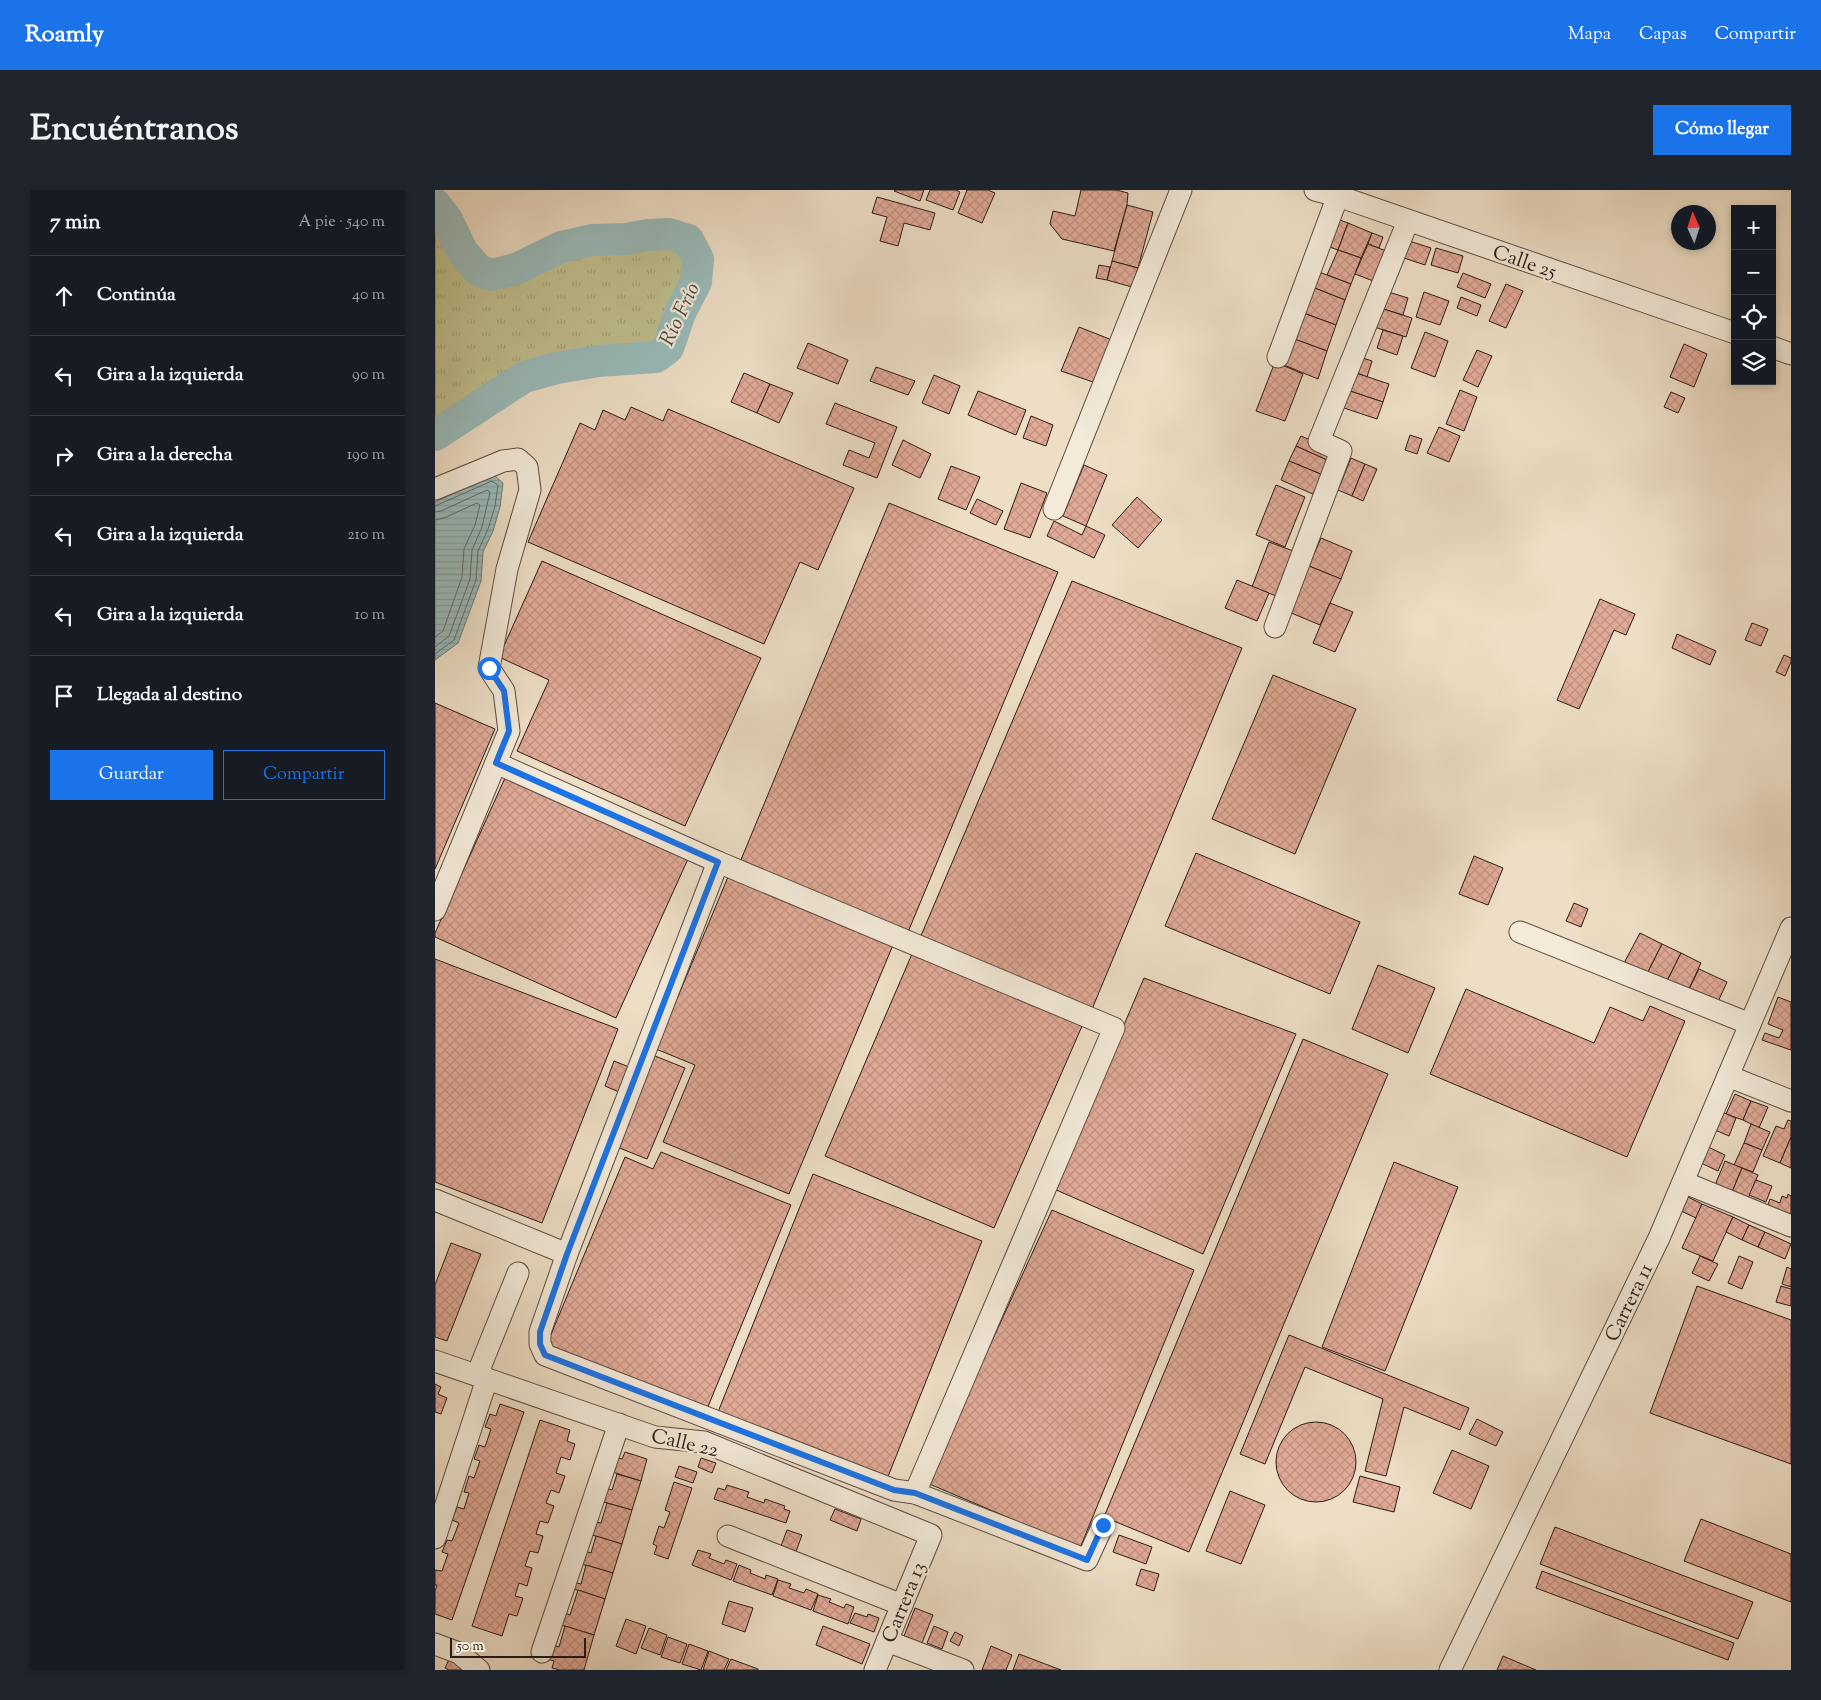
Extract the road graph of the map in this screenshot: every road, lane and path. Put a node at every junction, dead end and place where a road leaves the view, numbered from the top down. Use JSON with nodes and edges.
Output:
{"nodes":[{"id":1,"x":1181,"y":190,"type":"edge"},
{"id":2,"x":1315,"y":190,"type":"edge"},
{"id":3,"x":1339,"y":193,"type":"edge"},
{"id":4,"x":1408,"y":221,"type":"junction"},
{"id":5,"x":1731,"y":332,"type":"edge"},
{"id":6,"x":1776,"y":348,"type":"edge"},
{"id":7,"x":1791,"y":354,"type":"edge"},
{"id":8,"x":1278,"y":357,"type":"dead end"},
{"id":9,"x":435,"y":489,"type":"edge"},
{"id":10,"x":1054,"y":509,"type":"dead end"},
{"id":11,"x":1275,"y":628,"type":"dead end"},
{"id":12,"x":496,"y":763,"type":"junction"},
{"id":13,"x":718,"y":862,"type":"junction"},
{"id":14,"x":435,"y":910,"type":"edge"},
{"id":15,"x":1791,"y":928,"type":"edge"},
{"id":16,"x":1520,"y":932,"type":"dead end"},
{"id":17,"x":1750,"y":1024,"type":"junction"},
{"id":18,"x":1728,"y":1076,"type":"junction"},
{"id":19,"x":1791,"y":1102,"type":"edge"},
{"id":20,"x":1683,"y":1182,"type":"junction"},
{"id":21,"x":435,"y":1200,"type":"edge"},
{"id":22,"x":1791,"y":1226,"type":"edge"},
{"id":23,"x":567,"y":1254,"type":"junction"},
{"id":24,"x":518,"y":1273,"type":"dead end"},
{"id":25,"x":435,"y":1361,"type":"edge"},
{"id":26,"x":482,"y":1377,"type":"junction"},
{"id":27,"x":619,"y":1424,"type":"junction"},
{"id":28,"x":915,"y":1493,"type":"junction"},
{"id":29,"x":1103,"y":1525,"type":"dead end"},
{"id":30,"x":931,"y":1535,"type":"joint"},
{"id":31,"x":727,"y":1536,"type":"dead end"},
{"id":32,"x":435,"y":1538,"type":"edge"},
{"id":33,"x":902,"y":1605,"type":"junction"},
{"id":34,"x":887,"y":1641,"type":"junction"},
{"id":35,"x":435,"y":1644,"type":"edge"},
{"id":36,"x":542,"y":1652,"type":"dead end"},
{"id":37,"x":479,"y":1670,"type":"edge"},
{"id":38,"x":875,"y":1670,"type":"edge"},
{"id":39,"x":963,"y":1670,"type":"edge"},
{"id":40,"x":1450,"y":1670,"type":"edge"}],
"edges":[{"from":1,"to":10,"type":"street"},
{"from":2,"to":3,"type":"street","name":"Calle 25"},
{"from":3,"to":4,"type":"street","name":"Calle 25"},
{"from":3,"to":8,"type":"street"},
{"from":4,"to":5,"type":"street","name":"Calle 25"},
{"from":4,"to":11,"type":"street"},
{"from":6,"to":7,"type":"street"},
{"from":9,"to":12,"type":"street"},
{"from":12,"to":13,"type":"street"},
{"from":12,"to":14,"type":"street"},
{"from":13,"to":23,"type":"street"},
{"from":13,"to":28,"type":"street"},
{"from":15,"to":17,"type":"street","name":"Carrera 11"},
{"from":16,"to":17,"type":"street"},
{"from":17,"to":18,"type":"street","name":"Carrera 11"},
{"from":18,"to":19,"type":"street"},
{"from":18,"to":20,"type":"street","name":"Carrera 11"},
{"from":20,"to":22,"type":"street"},
{"from":20,"to":40,"type":"street","name":"Carrera 11"},
{"from":21,"to":23,"type":"street"},
{"from":23,"to":28,"type":"street"},
{"from":24,"to":26,"type":"street"},
{"from":25,"to":26,"type":"street","name":"Calle 22"},
{"from":26,"to":27,"type":"street","name":"Calle 22"},
{"from":26,"to":32,"type":"street"},
{"from":27,"to":30,"type":"street","name":"Calle 22"},
{"from":27,"to":36,"type":"street"},
{"from":28,"to":29,"type":"street"},
{"from":30,"to":33,"type":"street","name":"Carrera 13"},
{"from":31,"to":33,"type":"street"},
{"from":33,"to":34,"type":"street","name":"Carrera 13"},
{"from":34,"to":38,"type":"street","name":"Carrera 13"},
{"from":34,"to":39,"type":"street"},
{"from":35,"to":37,"type":"street"}]}
